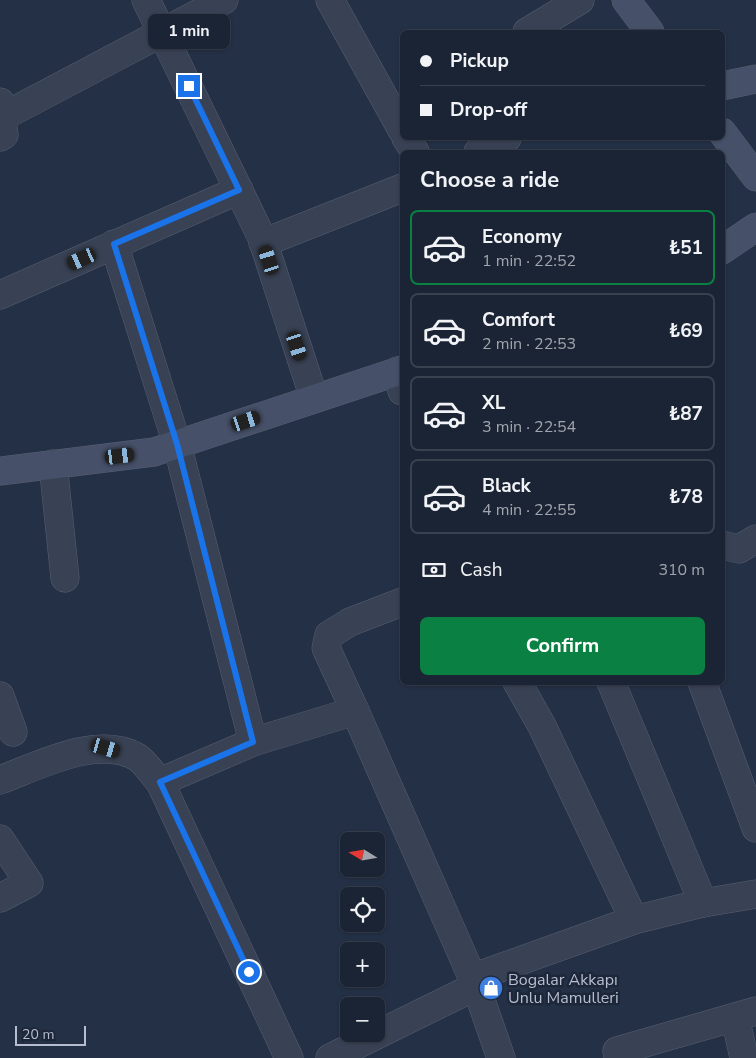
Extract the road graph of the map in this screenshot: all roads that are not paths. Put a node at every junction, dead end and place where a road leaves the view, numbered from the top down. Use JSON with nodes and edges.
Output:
{"nodes":[{"id":1,"x":146,"y":0,"type":"edge"},
{"id":2,"x":224,"y":0,"type":"edge"},
{"id":3,"x":330,"y":0,"type":"edge"},
{"id":4,"x":580,"y":0,"type":"edge"},
{"id":5,"x":626,"y":0,"type":"edge"},
{"id":6,"x":530,"y":30,"type":"edge"},
{"id":7,"x":648,"y":30,"type":"edge"},
{"id":8,"x":164,"y":34,"type":"junction"},
{"id":9,"x":756,"y":79,"type":"edge"},
{"id":10,"x":725,"y":85,"type":"edge"},
{"id":11,"x":1,"y":119,"type":"edge"},
{"id":12,"x":400,"y":126,"type":"edge"},
{"id":13,"x":725,"y":136,"type":"edge"},
{"id":14,"x":503,"y":140,"type":"edge"},
{"id":15,"x":482,"y":150,"type":"edge"},
{"id":16,"x":756,"y":177,"type":"edge"},
{"id":17,"x":400,"y":189,"type":"edge"},
{"id":18,"x":239,"y":190,"type":"junction"},
{"id":19,"x":756,"y":227,"type":"edge"},
{"id":20,"x":263,"y":243,"type":"junction"},
{"id":21,"x":114,"y":244,"type":"junction"},
{"id":22,"x":725,"y":248,"type":"edge"},
{"id":23,"x":0,"y":295,"type":"edge"},
{"id":24,"x":400,"y":377,"type":"edge"},
{"id":25,"x":314,"y":398,"type":"junction"},
{"id":26,"x":177,"y":444,"type":"junction"},
{"id":27,"x":53,"y":464,"type":"junction"},
{"id":28,"x":0,"y":471,"type":"edge"},
{"id":29,"x":756,"y":538,"type":"edge"},
{"id":30,"x":725,"y":547,"type":"edge"},
{"id":31,"x":65,"y":578,"type":"dead end"},
{"id":32,"x":400,"y":603,"type":"edge"},
{"id":33,"x":519,"y":685,"type":"edge"},
{"id":34,"x":612,"y":685,"type":"edge"},
{"id":35,"x":703,"y":685,"type":"edge"},
{"id":36,"x":0,"y":696,"type":"edge"},
{"id":37,"x":355,"y":711,"type":"junction"},
{"id":38,"x":13,"y":732,"type":"dead end"},
{"id":39,"x":253,"y":742,"type":"junction"},
{"id":40,"x":0,"y":780,"type":"edge"},
{"id":41,"x":160,"y":782,"type":"junction"},
{"id":42,"x":756,"y":828,"type":"edge"},
{"id":43,"x":0,"y":839,"type":"edge"},
{"id":44,"x":756,"y":894,"type":"edge"},
{"id":45,"x":0,"y":898,"type":"edge"},
{"id":46,"x":703,"y":903,"type":"junction"},
{"id":47,"x":634,"y":920,"type":"junction"},
{"id":48,"x":474,"y":982,"type":"junction"},
{"id":49,"x":746,"y":1014,"type":"edge"},
{"id":50,"x":289,"y":1058,"type":"edge"},
{"id":51,"x":330,"y":1058,"type":"edge"},
{"id":52,"x":501,"y":1058,"type":"edge"},
{"id":53,"x":618,"y":1058,"type":"edge"},
{"id":54,"x":744,"y":1058,"type":"edge"}],
"edges":[{"from":1,"to":8,"type":"street"},
{"from":2,"to":8,"type":"street"},
{"from":3,"to":12,"type":"street"},
{"from":4,"to":6,"type":"street"},
{"from":5,"to":7,"type":"main road"},
{"from":8,"to":11,"type":"street"},
{"from":8,"to":18,"type":"street"},
{"from":9,"to":10,"type":"main road"},
{"from":13,"to":16,"type":"main road"},
{"from":14,"to":15,"type":"street"},
{"from":17,"to":20,"type":"street"},
{"from":18,"to":20,"type":"street"},
{"from":18,"to":21,"type":"street"},
{"from":19,"to":22,"type":"main road"},
{"from":20,"to":25,"type":"street"},
{"from":21,"to":23,"type":"street"},
{"from":21,"to":26,"type":"street"},
{"from":24,"to":25,"type":"main road"},
{"from":25,"to":26,"type":"main road"},
{"from":26,"to":27,"type":"main road"},
{"from":26,"to":39,"type":"street"},
{"from":27,"to":28,"type":"main road"},
{"from":27,"to":31,"type":"street"},
{"from":29,"to":30,"type":"street"},
{"from":32,"to":37,"type":"street"},
{"from":33,"to":47,"type":"street"},
{"from":34,"to":46,"type":"street"},
{"from":35,"to":42,"type":"street"},
{"from":36,"to":38,"type":"street"},
{"from":37,"to":39,"type":"street"},
{"from":37,"to":48,"type":"street"},
{"from":39,"to":41,"type":"street"},
{"from":40,"to":41,"type":"street"},
{"from":41,"to":50,"type":"street"},
{"from":43,"to":45,"type":"street"},
{"from":44,"to":46,"type":"street"},
{"from":46,"to":47,"type":"street"},
{"from":47,"to":48,"type":"street"},
{"from":48,"to":51,"type":"street"},
{"from":48,"to":52,"type":"street"},
{"from":49,"to":53,"type":"street"},
{"from":49,"to":54,"type":"street"}]}
